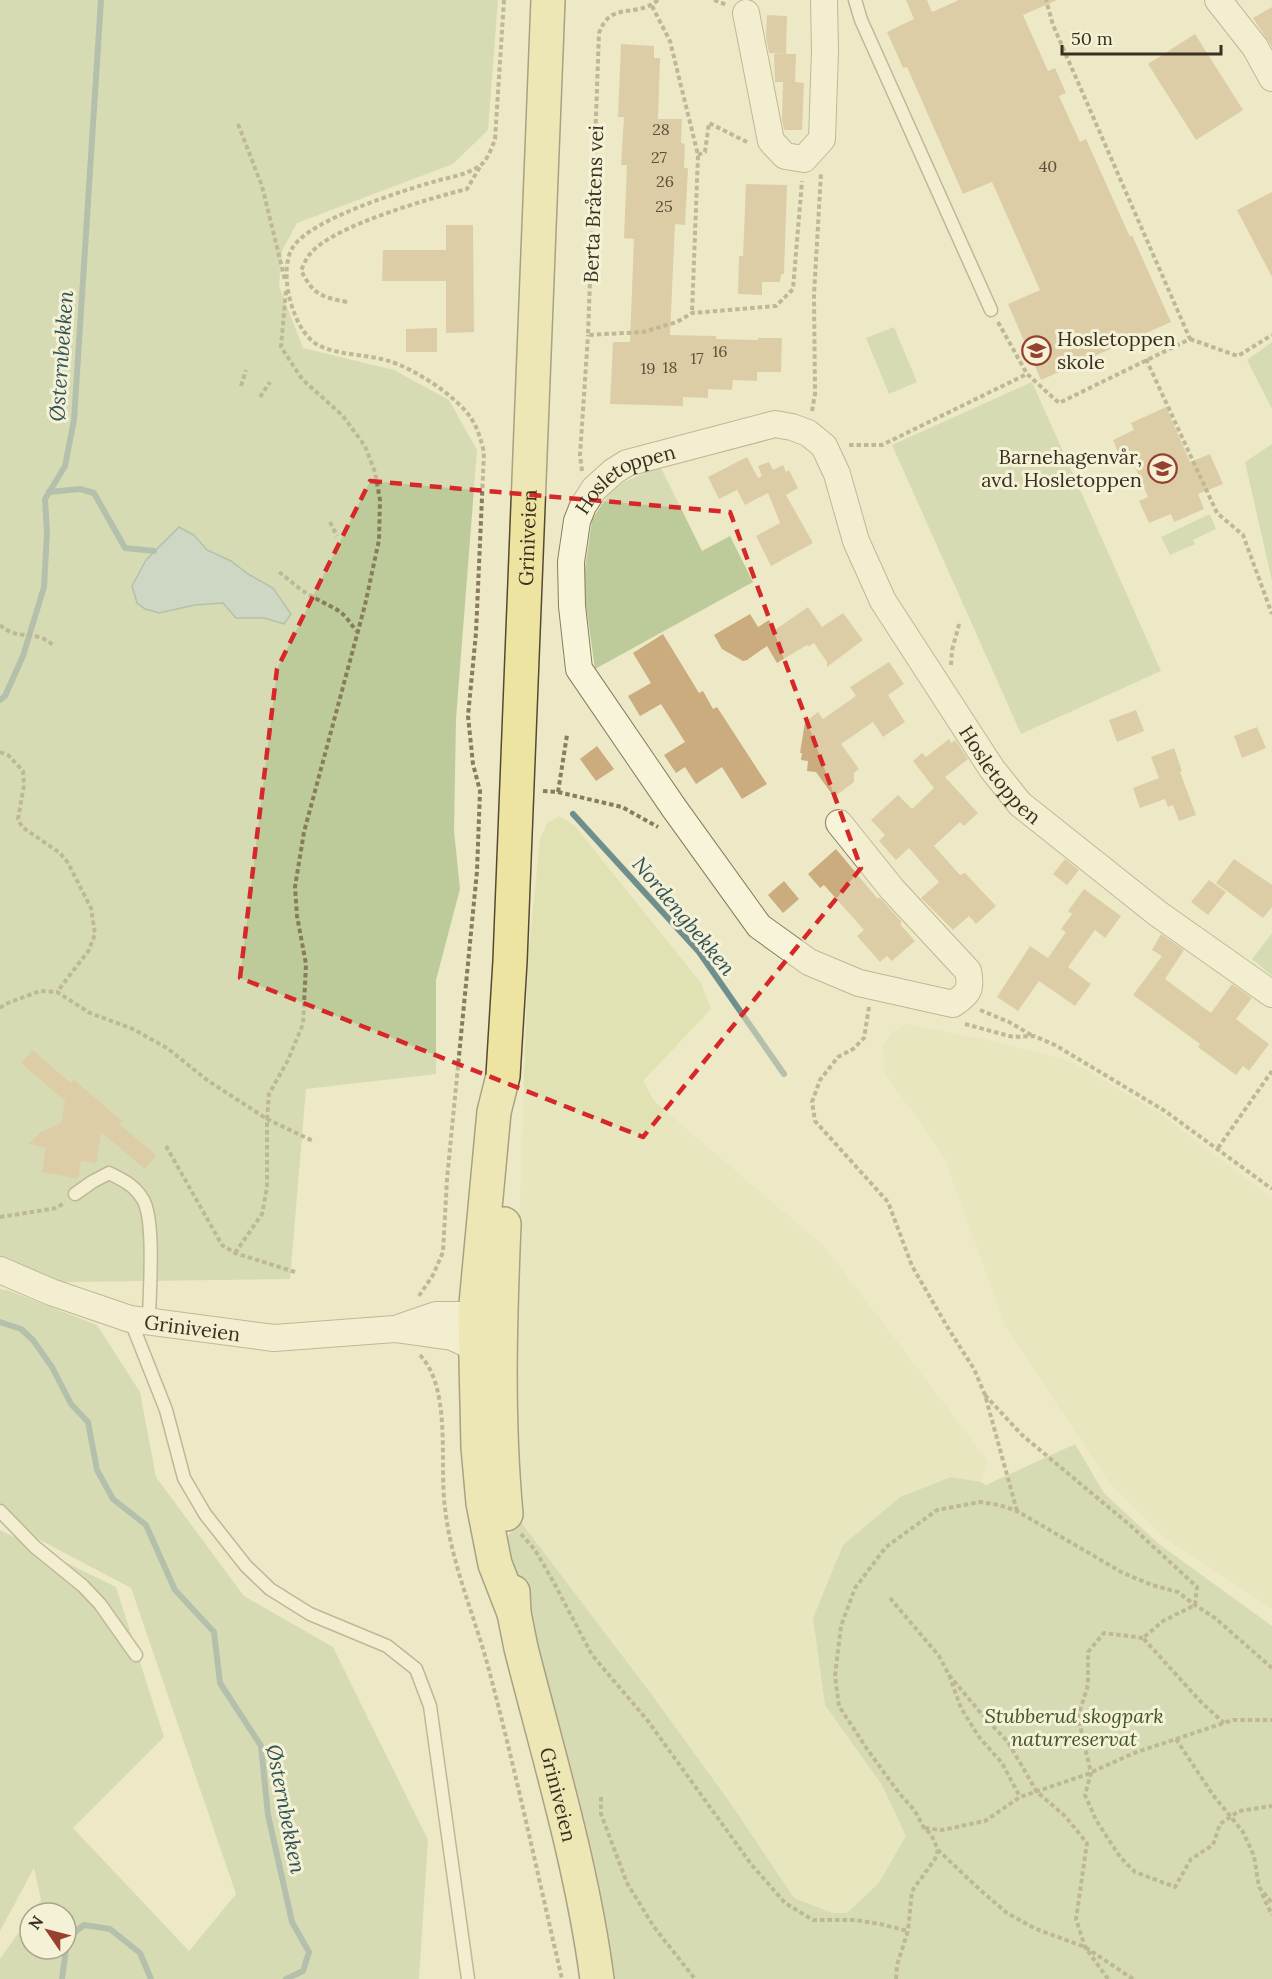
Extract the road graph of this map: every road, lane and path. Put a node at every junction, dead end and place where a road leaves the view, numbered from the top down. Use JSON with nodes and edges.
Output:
{"nodes":[{"id":1,"x":504,"y":0,"type":"edge"},
{"id":2,"x":548,"y":0,"type":"edge"},
{"id":3,"x":658,"y":0,"type":"edge"},
{"id":4,"x":824,"y":0,"type":"edge"},
{"id":5,"x":855,"y":0,"type":"edge"},
{"id":6,"x":1046,"y":0,"type":"edge"},
{"id":7,"x":1218,"y":0,"type":"edge"},
{"id":8,"x":652,"y":6,"type":"junction"},
{"id":9,"x":746,"y":13,"type":"dead end"},
{"id":10,"x":1272,"y":78,"type":"edge"},
{"id":11,"x":238,"y":124,"type":"dead end"},
{"id":12,"x":734,"y":136,"type":"dead end"},
{"id":13,"x":822,"y":139,"type":"junction"},
{"id":14,"x":698,"y":155,"type":"junction"},
{"id":15,"x":804,"y":159,"type":"junction"},
{"id":16,"x":482,"y":164,"type":"junction"},
{"id":17,"x":286,"y":287,"type":"junction"},
{"id":18,"x":347,"y":302,"type":"dead end"},
{"id":19,"x":991,"y":310,"type":"joint"},
{"id":20,"x":692,"y":313,"type":"junction"},
{"id":21,"x":588,"y":335,"type":"junction"},
{"id":22,"x":1272,"y":335,"type":"edge"},
{"id":23,"x":1190,"y":339,"type":"junction"},
{"id":24,"x":1146,"y":359,"type":"junction"},
{"id":25,"x":246,"y":370,"type":"dead end"},
{"id":26,"x":1027,"y":374,"type":"junction"},
{"id":27,"x":270,"y":382,"type":"dead end"},
{"id":28,"x":241,"y":386,"type":"dead end"},
{"id":29,"x":260,"y":397,"type":"dead end"},
{"id":30,"x":816,"y":439,"type":"junction"},
{"id":31,"x":594,"y":489,"type":"junction"},
{"id":32,"x":330,"y":522,"type":"dead end"},
{"id":33,"x":337,"y":536,"type":"dead end"},
{"id":34,"x":279,"y":572,"type":"dead end"},
{"id":35,"x":1272,"y":614,"type":"edge"},
{"id":36,"x":0,"y":625,"type":"edge"},
{"id":37,"x":357,"y":632,"type":"junction"},
{"id":38,"x":55,"y":646,"type":"dead end"},
{"id":39,"x":567,"y":735,"type":"dead end"},
{"id":40,"x":0,"y":752,"type":"edge"},
{"id":41,"x":558,"y":792,"type":"dead end"},
{"id":42,"x":839,"y":824,"type":"dead end"},
{"id":43,"x":57,"y":992,"type":"junction"},
{"id":44,"x":1272,"y":994,"type":"edge"},
{"id":45,"x":870,"y":997,"type":"dead end"},
{"id":46,"x":953,"y":1004,"type":"junction"},
{"id":47,"x":0,"y":1008,"type":"edge"},
{"id":48,"x":1034,"y":1036,"type":"dead end"},
{"id":49,"x":1272,"y":1071,"type":"edge"},
{"id":50,"x":1165,"y":1111,"type":"dead end"},
{"id":51,"x":267,"y":1119,"type":"junction"},
{"id":52,"x":313,"y":1141,"type":"dead end"},
{"id":53,"x":165,"y":1146,"type":"dead end"},
{"id":54,"x":1218,"y":1148,"type":"junction"},
{"id":55,"x":1272,"y":1189,"type":"edge"},
{"id":56,"x":75,"y":1194,"type":"joint"},
{"id":57,"x":0,"y":1217,"type":"edge"},
{"id":58,"x":235,"y":1252,"type":"junction"},
{"id":59,"x":0,"y":1270,"type":"edge"},
{"id":60,"x":295,"y":1272,"type":"dead end"},
{"id":61,"x":139,"y":1321,"type":"junction"},
{"id":62,"x":395,"y":1329,"type":"junction"},
{"id":63,"x":483,"y":1331,"type":"junction"},
{"id":64,"x":985,"y":1395,"type":"junction"},
{"id":65,"x":505,"y":1499,"type":"junction"},
{"id":66,"x":0,"y":1511,"type":"edge"},
{"id":67,"x":1017,"y":1511,"type":"junction"},
{"id":68,"x":890,"y":1598,"type":"dead end"},
{"id":69,"x":1195,"y":1605,"type":"junction"},
{"id":70,"x":514,"y":1613,"type":"junction"},
{"id":71,"x":1143,"y":1638,"type":"junction"},
{"id":72,"x":136,"y":1655,"type":"dead end"},
{"id":73,"x":1272,"y":1668,"type":"edge"},
{"id":74,"x":949,"y":1675,"type":"junction"},
{"id":75,"x":1272,"y":1720,"type":"edge"},
{"id":76,"x":1224,"y":1723,"type":"junction"},
{"id":77,"x":1176,"y":1739,"type":"junction"},
{"id":78,"x":1091,"y":1773,"type":"junction"},
{"id":79,"x":1037,"y":1792,"type":"junction"},
{"id":80,"x":601,"y":1797,"type":"dead end"},
{"id":81,"x":1020,"y":1797,"type":"junction"},
{"id":82,"x":1272,"y":1806,"type":"edge"},
{"id":83,"x":1231,"y":1816,"type":"junction"},
{"id":84,"x":924,"y":1828,"type":"junction"},
{"id":85,"x":938,"y":1850,"type":"junction"},
{"id":86,"x":1259,"y":1887,"type":"junction"},
{"id":87,"x":1272,"y":1903,"type":"edge"},
{"id":88,"x":1272,"y":1915,"type":"edge"},
{"id":89,"x":908,"y":1931,"type":"junction"},
{"id":90,"x":1086,"y":1947,"type":"junction"},
{"id":91,"x":468,"y":1979,"type":"edge"},
{"id":92,"x":562,"y":1979,"type":"edge"},
{"id":93,"x":597,"y":1979,"type":"edge"},
{"id":94,"x":694,"y":1979,"type":"edge"},
{"id":95,"x":896,"y":1979,"type":"edge"},
{"id":96,"x":1108,"y":1979,"type":"edge"},
{"id":97,"x":1133,"y":1979,"type":"edge"}],
"edges":[{"from":1,"to":16,"type":"path"},
{"from":2,"to":63,"type":"main road","name":"Griniveien"},
{"from":3,"to":8,"type":"path"},
{"from":4,"to":13,"type":"street"},
{"from":5,"to":19,"type":"lane"},
{"from":6,"to":23,"type":"path"},
{"from":7,"to":10,"type":"street"},
{"from":8,"to":14,"type":"path"},
{"from":8,"to":21,"type":"path","name":"Berta Bråtens vei"},
{"from":9,"to":15,"type":"street"},
{"from":11,"to":17,"type":"path"},
{"from":12,"to":14,"type":"path"},
{"from":13,"to":15,"type":"street"},
{"from":13,"to":30,"type":"path"},
{"from":14,"to":20,"type":"path"},
{"from":15,"to":20,"type":"path"},
{"from":16,"to":17,"type":"path"},
{"from":16,"to":18,"type":"path"},
{"from":17,"to":37,"type":"path"},
{"from":17,"to":62,"type":"path"},
{"from":19,"to":26,"type":"path"},
{"from":20,"to":21,"type":"path"},
{"from":21,"to":31,"type":"path"},
{"from":22,"to":23,"type":"path"},
{"from":23,"to":24,"type":"path"},
{"from":24,"to":26,"type":"path"},
{"from":24,"to":35,"type":"path"},
{"from":25,"to":28,"type":"path"},
{"from":26,"to":30,"type":"path"},
{"from":27,"to":29,"type":"path"},
{"from":30,"to":31,"type":"street","name":"Hosletoppen"},
{"from":30,"to":44,"type":"street","name":"Hosletoppen"},
{"from":31,"to":46,"type":"street","name":"Hosletoppen"},
{"from":32,"to":33,"type":"path"},
{"from":34,"to":37,"type":"path"},
{"from":36,"to":38,"type":"path"},
{"from":37,"to":51,"type":"path"},
{"from":39,"to":41,"type":"path"},
{"from":40,"to":43,"type":"path"},
{"from":42,"to":46,"type":"street"},
{"from":43,"to":47,"type":"path"},
{"from":43,"to":51,"type":"path"},
{"from":45,"to":64,"type":"path"},
{"from":46,"to":48,"type":"path"},
{"from":49,"to":54,"type":"path"},
{"from":50,"to":54,"type":"path"},
{"from":51,"to":52,"type":"path"},
{"from":51,"to":58,"type":"path"},
{"from":53,"to":58,"type":"path"},
{"from":54,"to":55,"type":"path"},
{"from":56,"to":57,"type":"path"},
{"from":56,"to":61,"type":"lane"},
{"from":58,"to":60,"type":"path"},
{"from":59,"to":61,"type":"street","name":"Griniveien"},
{"from":61,"to":62,"type":"street","name":"Griniveien"},
{"from":61,"to":91,"type":"lane"},
{"from":62,"to":63,"type":"street","name":"Griniveien"},
{"from":62,"to":92,"type":"path"},
{"from":63,"to":65,"type":"main road","name":"Griniveien"},
{"from":63,"to":70,"type":"main road","name":"Griniveien"},
{"from":64,"to":67,"type":"path"},
{"from":64,"to":69,"type":"path"},
{"from":65,"to":70,"type":"main road","name":"Griniveien"},
{"from":65,"to":89,"type":"path"},
{"from":66,"to":72,"type":"lane"},
{"from":67,"to":69,"type":"path"},
{"from":67,"to":84,"type":"path"},
{"from":68,"to":74,"type":"path"},
{"from":69,"to":71,"type":"path"},
{"from":69,"to":73,"type":"path"},
{"from":70,"to":93,"type":"main road","name":"Griniveien"},
{"from":71,"to":76,"type":"path"},
{"from":71,"to":78,"type":"path"},
{"from":74,"to":79,"type":"path"},
{"from":74,"to":81,"type":"path"},
{"from":75,"to":76,"type":"path"},
{"from":76,"to":77,"type":"path"},
{"from":77,"to":78,"type":"path"},
{"from":77,"to":83,"type":"path"},
{"from":78,"to":79,"type":"path"},
{"from":78,"to":83,"type":"path"},
{"from":79,"to":81,"type":"path"},
{"from":79,"to":90,"type":"path"},
{"from":80,"to":94,"type":"path"},
{"from":81,"to":84,"type":"path"},
{"from":82,"to":83,"type":"path"},
{"from":83,"to":86,"type":"path"},
{"from":84,"to":85,"type":"path"},
{"from":85,"to":89,"type":"path"},
{"from":85,"to":90,"type":"path"},
{"from":86,"to":87,"type":"path"},
{"from":86,"to":88,"type":"path"},
{"from":89,"to":95,"type":"path"},
{"from":90,"to":96,"type":"path"},
{"from":90,"to":97,"type":"path"}]}
